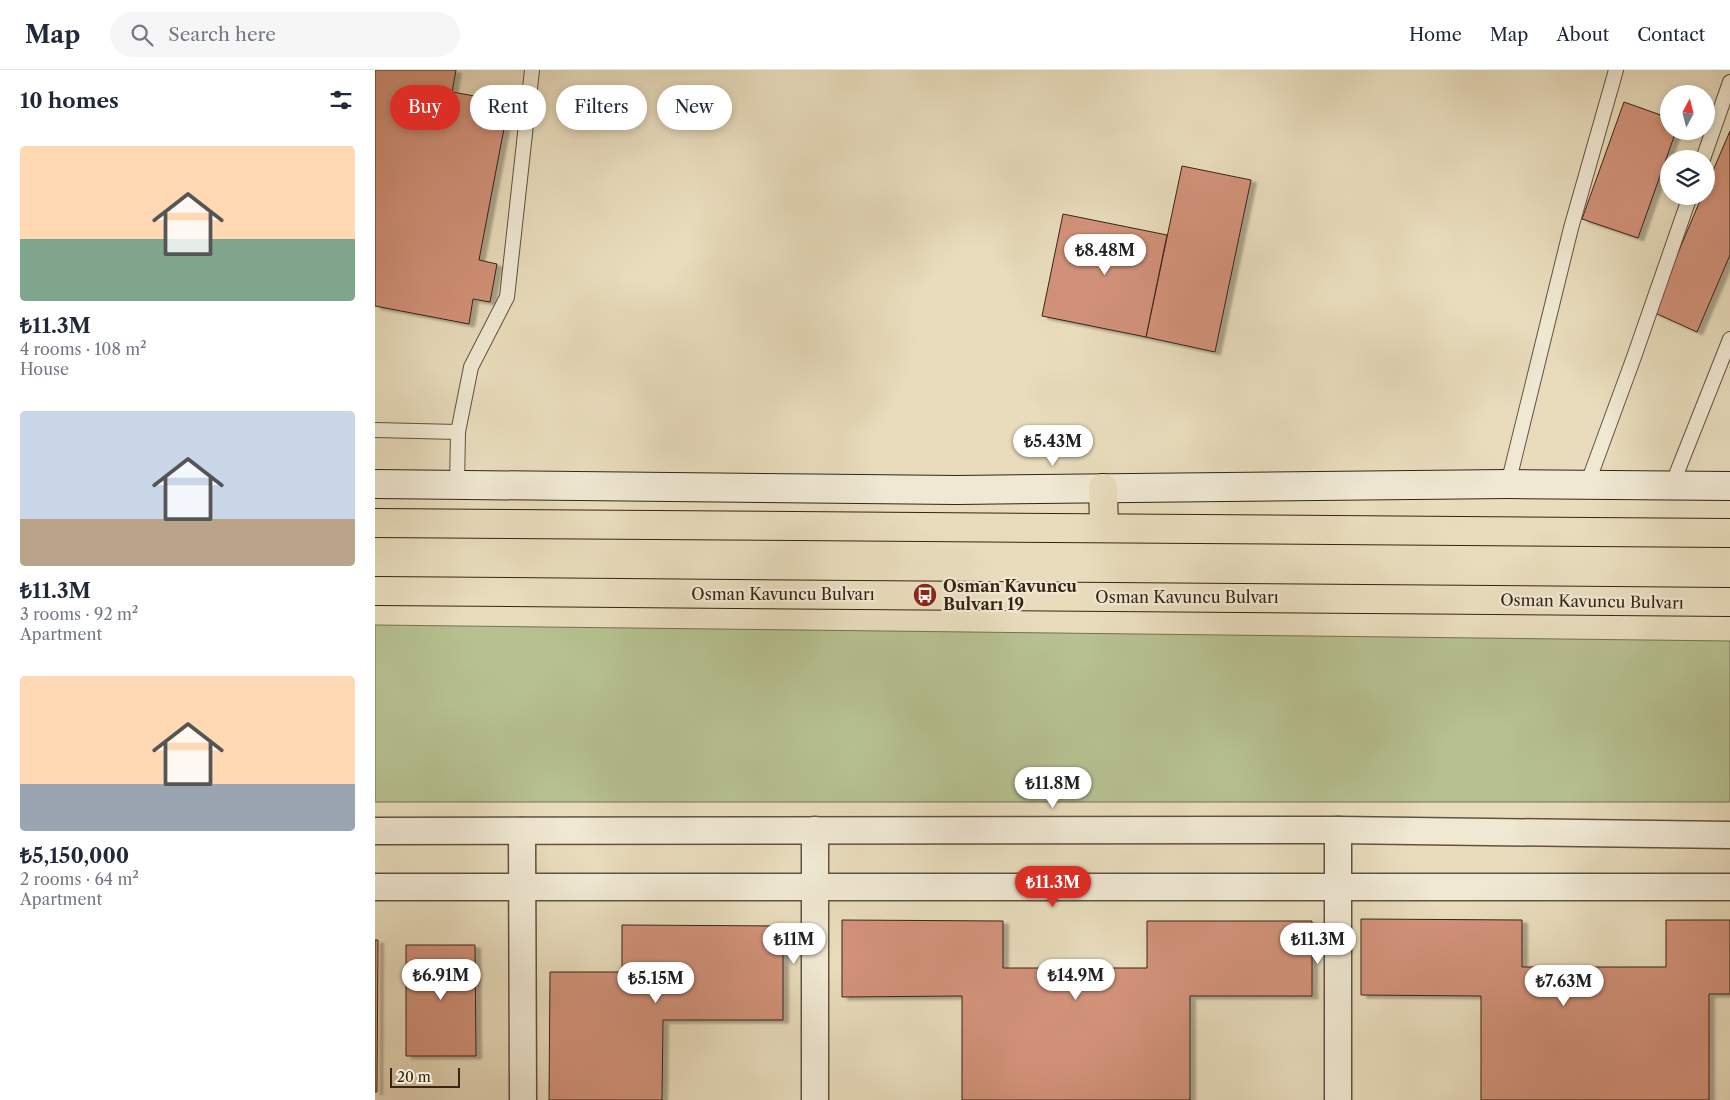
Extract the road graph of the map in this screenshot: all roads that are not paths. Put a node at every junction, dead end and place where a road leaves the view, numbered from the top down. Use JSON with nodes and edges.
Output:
{"nodes":[{"id":1,"x":532,"y":70,"type":"edge"},
{"id":2,"x":1616,"y":70,"type":"edge"},
{"id":3,"x":1730,"y":82,"type":"edge"},
{"id":4,"x":1706,"y":150,"type":"edge"},
{"id":5,"x":1687,"y":205,"type":"edge"},
{"id":6,"x":1730,"y":339,"type":"edge"},
{"id":7,"x":375,"y":430,"type":"edge"},
{"id":8,"x":458,"y":432,"type":"junction"},
{"id":9,"x":375,"y":484,"type":"edge"},
{"id":10,"x":1508,"y":484,"type":"junction"},
{"id":11,"x":457,"y":485,"type":"junction"},
{"id":12,"x":1587,"y":485,"type":"junction"},
{"id":13,"x":1671,"y":485,"type":"junction"},
{"id":14,"x":1730,"y":486,"type":"edge"},
{"id":15,"x":1103,"y":488,"type":"junction"},
{"id":16,"x":375,"y":523,"type":"edge"},
{"id":17,"x":1104,"y":528,"type":"junction"},
{"id":18,"x":1730,"y":533,"type":"edge"},
{"id":19,"x":375,"y":591,"type":"edge"},
{"id":20,"x":1730,"y":602,"type":"edge"},
{"id":21,"x":375,"y":830,"type":"edge"},
{"id":22,"x":815,"y":830,"type":"junction"},
{"id":23,"x":1338,"y":830,"type":"junction"},
{"id":24,"x":522,"y":831,"type":"junction"},
{"id":25,"x":1730,"y":835,"type":"edge"},
{"id":26,"x":523,"y":887,"type":"junction"},
{"id":27,"x":815,"y":887,"type":"junction"},
{"id":28,"x":1338,"y":887,"type":"junction"},
{"id":29,"x":1730,"y":887,"type":"edge"},
{"id":30,"x":375,"y":888,"type":"edge"},
{"id":31,"x":523,"y":1100,"type":"edge"},
{"id":32,"x":815,"y":1100,"type":"edge"},
{"id":33,"x":1338,"y":1100,"type":"edge"}],
"edges":[{"from":1,"to":8,"type":"lane"},
{"from":2,"to":10,"type":"lane"},
{"from":3,"to":4,"type":"lane"},
{"from":5,"to":12,"type":"lane"},
{"from":6,"to":13,"type":"lane"},
{"from":7,"to":8,"type":"lane"},
{"from":8,"to":11,"type":"lane"},
{"from":9,"to":11,"type":"street"},
{"from":10,"to":12,"type":"street"},
{"from":10,"to":15,"type":"street"},
{"from":11,"to":15,"type":"street"},
{"from":12,"to":13,"type":"street"},
{"from":13,"to":14,"type":"street"},
{"from":15,"to":17,"type":"highway"},
{"from":16,"to":17,"type":"highway"},
{"from":17,"to":18,"type":"highway"},
{"from":19,"to":20,"type":"highway","name":"Osman Kavuncu Bulvarı"},
{"from":21,"to":24,"type":"street"},
{"from":22,"to":23,"type":"street"},
{"from":22,"to":24,"type":"street"},
{"from":22,"to":27,"type":"street"},
{"from":23,"to":25,"type":"street"},
{"from":23,"to":28,"type":"street"},
{"from":24,"to":26,"type":"street"},
{"from":26,"to":27,"type":"street"},
{"from":26,"to":30,"type":"street"},
{"from":26,"to":31,"type":"street"},
{"from":27,"to":28,"type":"street"},
{"from":27,"to":32,"type":"street"},
{"from":28,"to":29,"type":"street"},
{"from":28,"to":33,"type":"street"}]}
